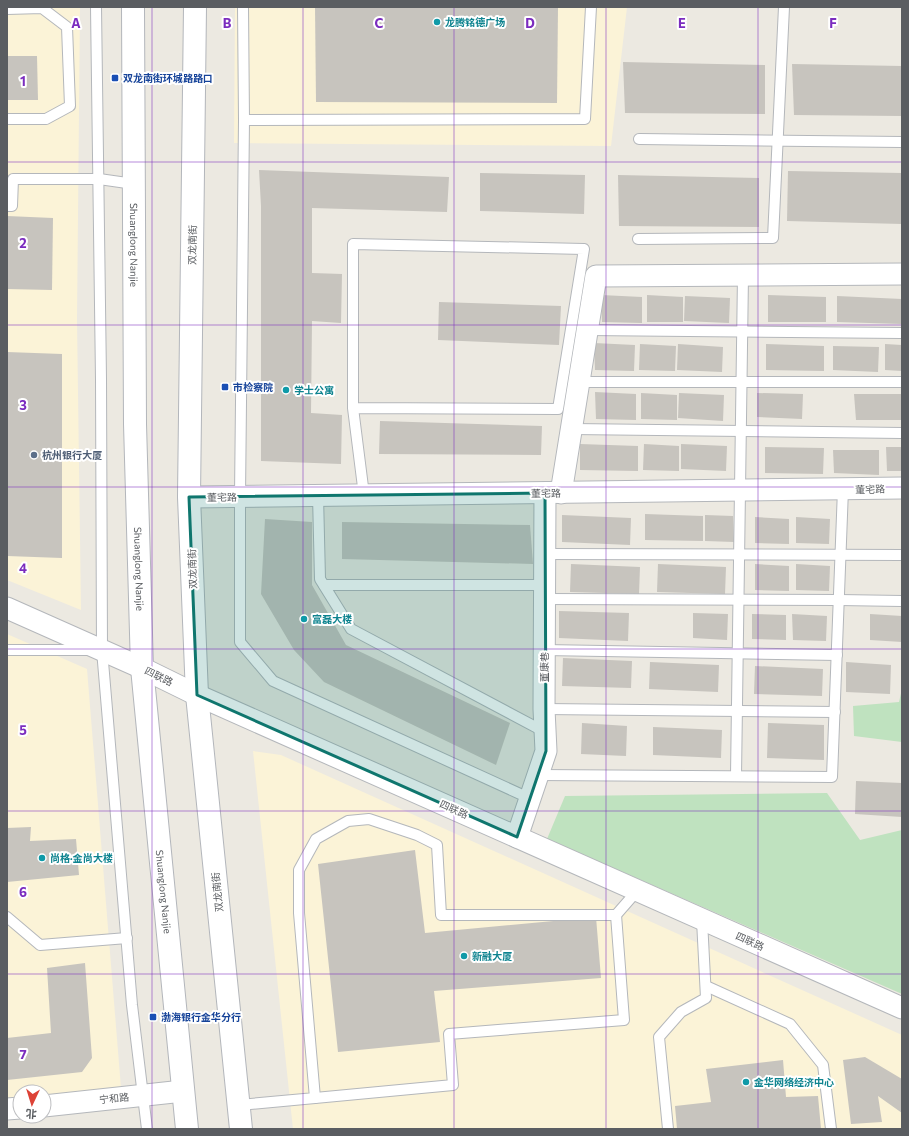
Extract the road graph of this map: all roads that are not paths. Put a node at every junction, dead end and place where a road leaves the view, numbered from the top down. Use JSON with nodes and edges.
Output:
{"nodes":[{"id":1,"x":96,"y":7,"type":"edge"},
{"id":2,"x":133,"y":7,"type":"edge"},
{"id":3,"x":196,"y":7,"type":"edge"},
{"id":4,"x":242,"y":7,"type":"edge"},
{"id":5,"x":591,"y":7,"type":"edge"},
{"id":6,"x":784,"y":7,"type":"edge"},
{"id":7,"x":7,"y":9,"type":"edge"},
{"id":8,"x":7,"y":119,"type":"edge"},
{"id":9,"x":244,"y":120,"type":"junction"},
{"id":10,"x":639,"y":139,"type":"dead end"},
{"id":11,"x":778,"y":140,"type":"junction"},
{"id":12,"x":902,"y":142,"type":"edge"},
{"id":13,"x":99,"y":179,"type":"junction"},
{"id":14,"x":134,"y":184,"type":"junction"},
{"id":15,"x":7,"y":206,"type":"edge"},
{"id":16,"x":638,"y":239,"type":"dead end"},
{"id":17,"x":902,"y":274,"type":"edge"},
{"id":18,"x":743,"y":275,"type":"junction"},
{"id":19,"x":588,"y":330,"type":"junction"},
{"id":20,"x":742,"y":331,"type":"junction"},
{"id":21,"x":902,"y":333,"type":"edge"},
{"id":22,"x":579,"y":382,"type":"junction"},
{"id":23,"x":741,"y":382,"type":"junction"},
{"id":24,"x":902,"y":382,"type":"edge"},
{"id":25,"x":353,"y":408,"type":"junction"},
{"id":26,"x":572,"y":429,"type":"junction"},
{"id":27,"x":740,"y":431,"type":"junction"},
{"id":28,"x":902,"y":433,"type":"edge"},
{"id":29,"x":902,"y":488,"type":"edge"},
{"id":30,"x":843,"y":489,"type":"junction"},
{"id":31,"x":740,"y":491,"type":"junction"},
{"id":32,"x":553,"y":493,"type":"junction"},
{"id":33,"x":318,"y":495,"type":"junction"},
{"id":34,"x":364,"y":495,"type":"junction"},
{"id":35,"x":240,"y":496,"type":"junction"},
{"id":36,"x":189,"y":497,"type":"junction"},
{"id":37,"x":544,"y":554,"type":"junction"},
{"id":38,"x":738,"y":555,"type":"junction"},
{"id":39,"x":841,"y":555,"type":"junction"},
{"id":40,"x":902,"y":555,"type":"edge"},
{"id":41,"x":324,"y":585,"type":"junction"},
{"id":42,"x":544,"y":592,"type":"junction"},
{"id":43,"x":738,"y":600,"type":"junction"},
{"id":44,"x":839,"y":600,"type":"junction"},
{"id":45,"x":902,"y":601,"type":"edge"},
{"id":46,"x":7,"y":608,"type":"edge"},
{"id":47,"x":7,"y":650,"type":"edge"},
{"id":48,"x":102,"y":650,"type":"junction"},
{"id":49,"x":544,"y":650,"type":"junction"},
{"id":50,"x":738,"y":654,"type":"junction"},
{"id":51,"x":837,"y":656,"type":"junction"},
{"id":52,"x":142,"y":668,"type":"junction"},
{"id":53,"x":197,"y":695,"type":"junction"},
{"id":54,"x":544,"y":708,"type":"junction"},
{"id":55,"x":737,"y":711,"type":"junction"},
{"id":56,"x":835,"y":712,"type":"junction"},
{"id":57,"x":545,"y":732,"type":"junction"},
{"id":58,"x":538,"y":774,"type":"junction"},
{"id":59,"x":736,"y":776,"type":"junction"},
{"id":60,"x":530,"y":798,"type":"junction"},
{"id":61,"x":517,"y":837,"type":"junction"},
{"id":62,"x":637,"y":891,"type":"junction"},
{"id":63,"x":616,"y":915,"type":"junction"},
{"id":64,"x":7,"y":917,"type":"edge"},
{"id":65,"x":702,"y":920,"type":"junction"},
{"id":66,"x":127,"y":938,"type":"junction"},
{"id":67,"x":706,"y":986,"type":"junction"},
{"id":68,"x":902,"y":1008,"type":"edge"},
{"id":69,"x":183,"y":1092,"type":"junction"},
{"id":70,"x":143,"y":1095,"type":"junction"},
{"id":71,"x":315,"y":1098,"type":"junction"},
{"id":72,"x":52,"y":1105,"type":"edge"},
{"id":73,"x":238,"y":1105,"type":"junction"},
{"id":74,"x":147,"y":1129,"type":"edge"},
{"id":75,"x":187,"y":1129,"type":"edge"},
{"id":76,"x":241,"y":1129,"type":"edge"},
{"id":77,"x":668,"y":1129,"type":"edge"},
{"id":78,"x":831,"y":1129,"type":"edge"}],
"edges":[{"from":1,"to":13,"type":"lane"},
{"from":2,"to":14,"type":"main road","name":"Shuanglong Nanjie"},
{"from":3,"to":36,"type":"main road","name":"双龙南街"},
{"from":4,"to":9,"type":"lane"},
{"from":5,"to":9,"type":"lane"},
{"from":6,"to":11,"type":"lane"},
{"from":7,"to":8,"type":"lane"},
{"from":9,"to":35,"type":"lane"},
{"from":10,"to":11,"type":"lane"},
{"from":11,"to":12,"type":"lane"},
{"from":11,"to":16,"type":"lane"},
{"from":13,"to":14,"type":"lane"},
{"from":13,"to":15,"type":"lane"},
{"from":13,"to":48,"type":"lane"},
{"from":14,"to":52,"type":"main road","name":"Shuanglong Nanjie"},
{"from":17,"to":18,"type":"street"},
{"from":18,"to":19,"type":"street","name":"董康巷"},
{"from":18,"to":20,"type":"lane"},
{"from":19,"to":20,"type":"lane"},
{"from":19,"to":22,"type":"street","name":"董康巷"},
{"from":20,"to":21,"type":"lane"},
{"from":20,"to":23,"type":"lane"},
{"from":22,"to":23,"type":"lane"},
{"from":22,"to":26,"type":"street","name":"董康巷"},
{"from":23,"to":24,"type":"lane"},
{"from":23,"to":27,"type":"lane"},
{"from":25,"to":25,"type":"lane"},
{"from":25,"to":34,"type":"lane"},
{"from":26,"to":27,"type":"lane"},
{"from":26,"to":32,"type":"street","name":"董康巷"},
{"from":27,"to":28,"type":"lane"},
{"from":27,"to":31,"type":"lane"},
{"from":29,"to":30,"type":"street","name":"董宅路"},
{"from":30,"to":31,"type":"street","name":"董宅路"},
{"from":30,"to":39,"type":"lane"},
{"from":31,"to":32,"type":"street","name":"董宅路"},
{"from":31,"to":38,"type":"lane"},
{"from":32,"to":34,"type":"street","name":"董宅路"},
{"from":32,"to":37,"type":"street","name":"董康巷"},
{"from":33,"to":34,"type":"street","name":"董宅路"},
{"from":33,"to":35,"type":"street","name":"董宅路"},
{"from":33,"to":41,"type":"lane"},
{"from":35,"to":36,"type":"street","name":"董宅路"},
{"from":35,"to":60,"type":"lane"},
{"from":36,"to":53,"type":"main road","name":"双龙南街"},
{"from":37,"to":38,"type":"lane"},
{"from":37,"to":42,"type":"street","name":"董康巷"},
{"from":38,"to":39,"type":"lane"},
{"from":38,"to":43,"type":"lane"},
{"from":39,"to":40,"type":"lane"},
{"from":39,"to":44,"type":"lane"},
{"from":41,"to":42,"type":"lane"},
{"from":41,"to":57,"type":"lane"},
{"from":42,"to":43,"type":"lane"},
{"from":42,"to":49,"type":"street","name":"董康巷"},
{"from":43,"to":44,"type":"lane"},
{"from":43,"to":50,"type":"lane"},
{"from":44,"to":45,"type":"lane"},
{"from":44,"to":51,"type":"lane"},
{"from":46,"to":48,"type":"street","name":"四联路"},
{"from":47,"to":48,"type":"lane"},
{"from":48,"to":52,"type":"street","name":"四联路"},
{"from":48,"to":66,"type":"lane"},
{"from":49,"to":50,"type":"lane"},
{"from":49,"to":54,"type":"street","name":"董康巷"},
{"from":50,"to":51,"type":"lane"},
{"from":50,"to":55,"type":"lane"},
{"from":51,"to":56,"type":"lane"},
{"from":52,"to":53,"type":"street","name":"四联路"},
{"from":52,"to":69,"type":"main road","name":"Shuanglong Nanjie"},
{"from":53,"to":61,"type":"street","name":"四联路"},
{"from":53,"to":73,"type":"main road","name":"双龙南街"},
{"from":54,"to":55,"type":"lane"},
{"from":54,"to":57,"type":"street","name":"董康巷"},
{"from":55,"to":56,"type":"lane"},
{"from":55,"to":59,"type":"lane"},
{"from":56,"to":59,"type":"lane"},
{"from":57,"to":58,"type":"street","name":"董康巷"},
{"from":58,"to":59,"type":"lane"},
{"from":58,"to":60,"type":"street","name":"董康巷"},
{"from":60,"to":61,"type":"street","name":"董康巷"},
{"from":61,"to":62,"type":"street","name":"四联路"},
{"from":62,"to":63,"type":"lane"},
{"from":62,"to":65,"type":"street","name":"四联路"},
{"from":63,"to":71,"type":"lane"},
{"from":63,"to":71,"type":"lane"},
{"from":64,"to":66,"type":"lane"},
{"from":65,"to":67,"type":"lane"},
{"from":65,"to":68,"type":"street","name":"四联路"},
{"from":66,"to":70,"type":"lane"},
{"from":67,"to":77,"type":"lane"},
{"from":67,"to":78,"type":"lane"},
{"from":69,"to":70,"type":"street","name":"宁和路"},
{"from":69,"to":75,"type":"main road","name":"Shuanglong Nanjie"},
{"from":70,"to":72,"type":"street","name":"宁和路"},
{"from":70,"to":74,"type":"lane"},
{"from":71,"to":73,"type":"lane"},
{"from":73,"to":76,"type":"main road","name":"双龙南街"}]}
